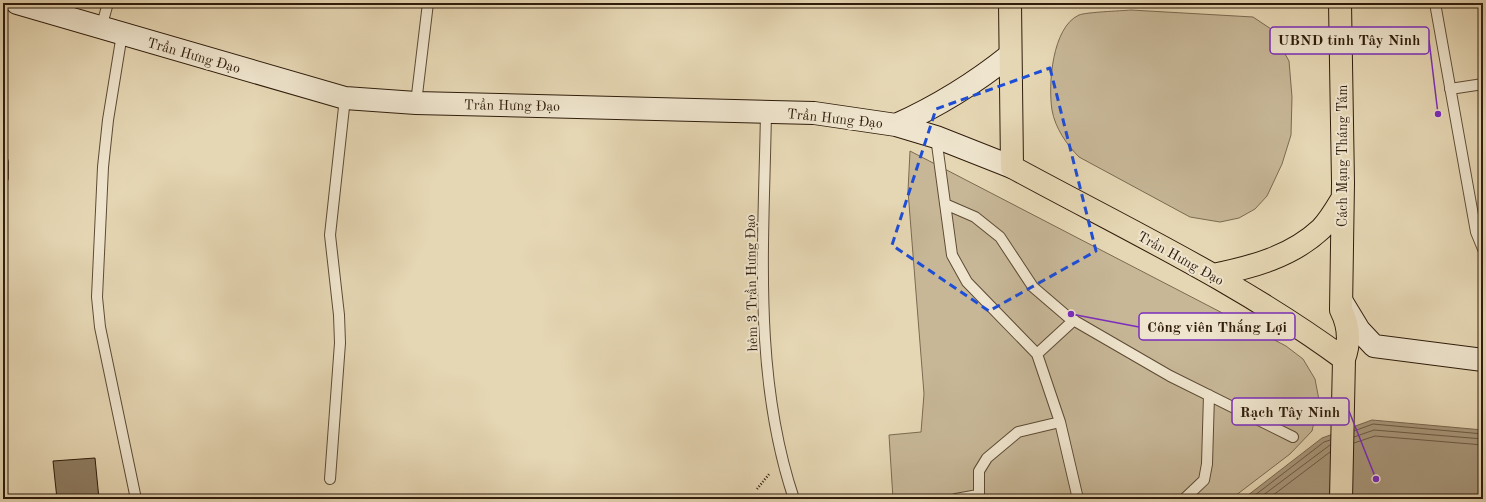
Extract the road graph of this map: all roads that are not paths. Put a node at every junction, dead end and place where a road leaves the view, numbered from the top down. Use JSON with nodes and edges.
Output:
{"nodes":[{"id":1,"x":17,"y":3,"type":"edge"},
{"id":2,"x":108,"y":3,"type":"edge"},
{"id":3,"x":428,"y":3,"type":"edge"},
{"id":4,"x":1010,"y":3,"type":"edge"},
{"id":5,"x":1340,"y":3,"type":"edge"},
{"id":6,"x":1435,"y":3,"type":"edge"},
{"id":7,"x":101,"y":28,"type":"junction"},
{"id":8,"x":122,"y":34,"type":"junction"},
{"id":9,"x":1010,"y":55,"type":"junction"},
{"id":10,"x":1483,"y":84,"type":"edge"},
{"id":11,"x":1450,"y":89,"type":"junction"},
{"id":12,"x":345,"y":98,"type":"junction"},
{"id":13,"x":416,"y":103,"type":"junction"},
{"id":14,"x":766,"y":111,"type":"junction"},
{"id":15,"x":896,"y":125,"type":"junction"},
{"id":16,"x":936,"y":137,"type":"junction"},
{"id":17,"x":3,"y":162,"type":"edge"},
{"id":18,"x":1012,"y":167,"type":"junction"},
{"id":19,"x":3,"y":178,"type":"edge"},
{"id":20,"x":1342,"y":199,"type":"junction"},
{"id":21,"x":945,"y":204,"type":"junction"},
{"id":22,"x":1483,"y":249,"type":"edge"},
{"id":23,"x":1213,"y":275,"type":"junction"},
{"id":24,"x":1341,"y":306,"type":"junction"},
{"id":25,"x":1074,"y":320,"type":"junction"},
{"id":26,"x":1374,"y":346,"type":"junction"},
{"id":27,"x":1037,"y":354,"type":"junction"},
{"id":28,"x":1483,"y":360,"type":"edge"},
{"id":29,"x":1344,"y":370,"type":"junction"},
{"id":30,"x":1208,"y":395,"type":"junction"},
{"id":31,"x":1060,"y":422,"type":"junction"},
{"id":32,"x":1293,"y":437,"type":"dead end"},
{"id":33,"x":330,"y":479,"type":"dead end"},
{"id":34,"x":978,"y":497,"type":"edge"},
{"id":35,"x":136,"y":499,"type":"edge"},
{"id":36,"x":794,"y":499,"type":"edge"},
{"id":37,"x":956,"y":499,"type":"edge"},
{"id":38,"x":1078,"y":499,"type":"edge"},
{"id":39,"x":1184,"y":499,"type":"edge"},
{"id":40,"x":1340,"y":499,"type":"edge"}],
"edges":[{"from":1,"to":7,"type":"street","name":"Trần Hưng Đạo"},
{"from":2,"to":7,"type":"lane"},
{"from":3,"to":13,"type":"lane"},
{"from":4,"to":9,"type":"main road"},
{"from":5,"to":20,"type":"main road","name":"Cách Mạng Tháng Tám"},
{"from":6,"to":11,"type":"lane"},
{"from":7,"to":8,"type":"street","name":"Trần Hưng Đạo"},
{"from":8,"to":12,"type":"street","name":"Trần Hưng Đạo"},
{"from":8,"to":35,"type":"lane"},
{"from":9,"to":15,"type":"street"},
{"from":9,"to":18,"type":"main road"},
{"from":10,"to":11,"type":"lane"},
{"from":11,"to":22,"type":"lane"},
{"from":12,"to":13,"type":"street","name":"Trần Hưng Đạo"},
{"from":12,"to":33,"type":"lane"},
{"from":13,"to":14,"type":"street","name":"Trần Hưng Đạo"},
{"from":14,"to":15,"type":"street","name":"Trần Hưng Đạo"},
{"from":14,"to":36,"type":"lane","name":"hẻm 3 Trần Hưng Đạo"},
{"from":15,"to":16,"type":"street","name":"Trần Hưng Đạo"},
{"from":16,"to":18,"type":"street","name":"Trần Hưng Đạo"},
{"from":16,"to":21,"type":"lane"},
{"from":17,"to":19,"type":"lane"},
{"from":18,"to":23,"type":"main road","name":"Trần Hưng Đạo"},
{"from":20,"to":23,"type":"main road"},
{"from":20,"to":24,"type":"main road","name":"Cách Mạng Tháng Tám"},
{"from":21,"to":25,"type":"lane"},
{"from":21,"to":27,"type":"lane"},
{"from":23,"to":29,"type":"main road","name":"Trần Hưng Đạo"},
{"from":24,"to":26,"type":"street"},
{"from":24,"to":29,"type":"main road","name":"Cách Mạng Tháng Tám"},
{"from":25,"to":27,"type":"lane"},
{"from":25,"to":30,"type":"lane"},
{"from":26,"to":28,"type":"street"},
{"from":26,"to":29,"type":"street"},
{"from":27,"to":31,"type":"lane"},
{"from":29,"to":40,"type":"main road"},
{"from":30,"to":32,"type":"lane"},
{"from":30,"to":39,"type":"lane"},
{"from":31,"to":34,"type":"lane"},
{"from":31,"to":38,"type":"lane"},
{"from":34,"to":37,"type":"lane"}]}
